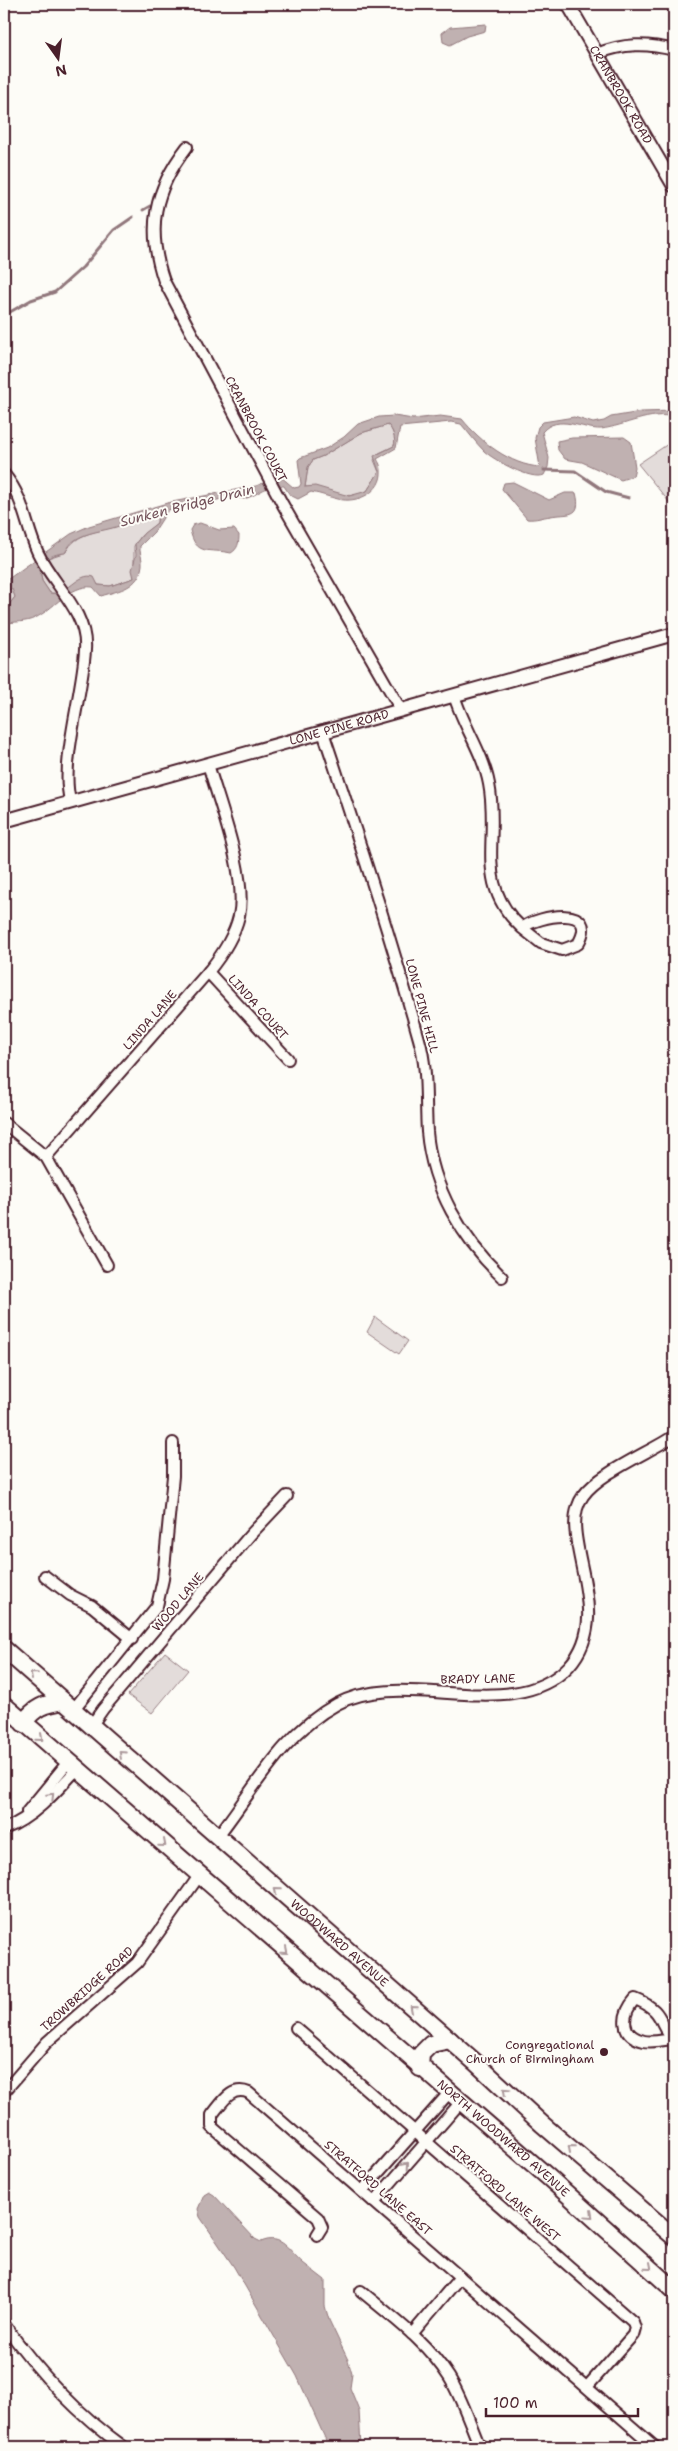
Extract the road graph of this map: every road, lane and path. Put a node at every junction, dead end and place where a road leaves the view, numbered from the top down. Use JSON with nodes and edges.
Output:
{"nodes":[{"id":1,"x":568,"y":4,"type":"edge"},
{"id":2,"x":674,"y":50,"type":"edge"},
{"id":3,"x":597,"y":54,"type":"junction"},
{"id":4,"x":187,"y":147,"type":"dead end"},
{"id":5,"x":674,"y":186,"type":"edge"},
{"id":6,"x":4,"y":474,"type":"edge"},
{"id":7,"x":674,"y":634,"type":"edge"},
{"id":8,"x":454,"y":695,"type":"junction"},
{"id":9,"x":401,"y":710,"type":"junction"},
{"id":10,"x":323,"y":732,"type":"junction"},
{"id":11,"x":208,"y":764,"type":"junction"},
{"id":12,"x":70,"y":800,"type":"junction"},
{"id":13,"x":4,"y":820,"type":"edge"},
{"id":14,"x":522,"y":928,"type":"junction"},
{"id":15,"x":208,"y":972,"type":"junction"},
{"id":16,"x":288,"y":1060,"type":"dead end"},
{"id":17,"x":4,"y":1122,"type":"edge"},
{"id":18,"x":46,"y":1157,"type":"junction"},
{"id":19,"x":107,"y":1265,"type":"dead end"},
{"id":20,"x":502,"y":1278,"type":"dead end"},
{"id":21,"x":674,"y":1436,"type":"edge"},
{"id":22,"x":173,"y":1443,"type":"dead end"},
{"id":23,"x":287,"y":1496,"type":"dead end"},
{"id":24,"x":45,"y":1576,"type":"dead end"},
{"id":25,"x":132,"y":1639,"type":"junction"},
{"id":26,"x":4,"y":1649,"type":"edge"},
{"id":27,"x":4,"y":1706,"type":"edge"},
{"id":28,"x":68,"y":1706,"type":"junction"},
{"id":29,"x":23,"y":1722,"type":"junction"},
{"id":30,"x":92,"y":1726,"type":"junction"},
{"id":31,"x":72,"y":1766,"type":"junction"},
{"id":32,"x":4,"y":1829,"type":"edge"},
{"id":33,"x":217,"y":1837,"type":"junction"},
{"id":34,"x":199,"y":1876,"type":"junction"},
{"id":35,"x":296,"y":2028,"type":"dead end"},
{"id":36,"x":450,"y":2040,"type":"junction"},
{"id":37,"x":673,"y":2040,"type":"edge"},
{"id":38,"x":420,"y":2068,"type":"junction"},
{"id":39,"x":4,"y":2092,"type":"edge"},
{"id":40,"x":454,"y":2098,"type":"junction"},
{"id":41,"x":415,"y":2131,"type":"junction"},
{"id":42,"x":426,"y":2141,"type":"junction"},
{"id":43,"x":362,"y":2191,"type":"junction"},
{"id":44,"x":374,"y":2202,"type":"junction"},
{"id":45,"x":317,"y":2235,"type":"dead end"},
{"id":46,"x":674,"y":2237,"type":"edge"},
{"id":47,"x":460,"y":2277,"type":"junction"},
{"id":48,"x":674,"y":2290,"type":"edge"},
{"id":49,"x":362,"y":2291,"type":"dead end"},
{"id":50,"x":4,"y":2324,"type":"edge"},
{"id":51,"x":412,"y":2334,"type":"junction"},
{"id":52,"x":587,"y":2387,"type":"junction"},
{"id":53,"x":124,"y":2447,"type":"edge"},
{"id":54,"x":480,"y":2447,"type":"edge"},
{"id":55,"x":656,"y":2447,"type":"edge"}],
"edges":[{"from":1,"to":3,"type":"street","name":"CRANBROOK ROAD"},
{"from":2,"to":3,"type":"street"},
{"from":3,"to":5,"type":"street","name":"CRANBROOK ROAD"},
{"from":4,"to":9,"type":"street","name":"CRANBROOK COURT"},
{"from":6,"to":12,"type":"street"},
{"from":7,"to":8,"type":"street","name":"LONE PINE ROAD"},
{"from":8,"to":9,"type":"street","name":"LONE PINE ROAD"},
{"from":8,"to":14,"type":"street"},
{"from":9,"to":10,"type":"street","name":"LONE PINE ROAD"},
{"from":10,"to":11,"type":"street","name":"LONE PINE ROAD"},
{"from":10,"to":20,"type":"street","name":"LONE PINE HILL"},
{"from":11,"to":12,"type":"street","name":"LONE PINE ROAD"},
{"from":11,"to":15,"type":"street","name":"LINDA LANE"},
{"from":12,"to":13,"type":"street","name":"LONE PINE ROAD"},
{"from":14,"to":14,"type":"street"},
{"from":15,"to":16,"type":"street","name":"LINDA COURT"},
{"from":15,"to":18,"type":"street","name":"LINDA LANE"},
{"from":17,"to":18,"type":"street"},
{"from":18,"to":19,"type":"street"},
{"from":21,"to":33,"type":"street","name":"BRADY LANE"},
{"from":22,"to":25,"type":"street"},
{"from":23,"to":30,"type":"street","name":"WOOD LANE"},
{"from":24,"to":25,"type":"street"},
{"from":25,"to":28,"type":"street"},
{"from":28,"to":26,"type":"main road","name":"WOODWARD AVENUE","one_way":true},
{"from":27,"to":29,"type":"main road"},
{"from":28,"to":29,"type":"main road"},
{"from":28,"to":30,"type":"main road","name":"WOODWARD AVENUE"},
{"from":29,"to":31,"type":"main road","one_way":true},
{"from":33,"to":30,"type":"main road","name":"WOODWARD AVENUE","one_way":true},
{"from":31,"to":32,"type":"street"},
{"from":31,"to":34,"type":"main road","one_way":true},
{"from":36,"to":33,"type":"main road","name":"WOODWARD AVENUE","one_way":true},
{"from":34,"to":38,"type":"main road","name":"NORTH WOODWARD AVENUE","one_way":true},
{"from":34,"to":39,"type":"street","name":"TROWBRIDGE ROAD"},
{"from":35,"to":41,"type":"street","name":"STRATFORD LANE WEST"},
{"from":36,"to":38,"type":"main road"},
{"from":46,"to":36,"type":"main road","name":"WOODWARD AVENUE","one_way":true},
{"from":37,"to":37,"type":"street"},
{"from":38,"to":40,"type":"main road","name":"NORTH WOODWARD AVENUE"},
{"from":40,"to":41,"type":"street"},
{"from":40,"to":42,"type":"street"},
{"from":40,"to":48,"type":"main road","name":"NORTH WOODWARD AVENUE","one_way":true},
{"from":41,"to":42,"type":"street","name":"STRATFORD LANE WEST"},
{"from":41,"to":43,"type":"street"},
{"from":44,"to":42,"type":"street","one_way":true},
{"from":42,"to":52,"type":"street","name":"STRATFORD LANE WEST"},
{"from":43,"to":44,"type":"street","name":"STRATFORD LANE EAST"},
{"from":43,"to":45,"type":"street","name":"STRATFORD LANE EAST"},
{"from":44,"to":47,"type":"street","name":"STRATFORD LANE EAST"},
{"from":47,"to":51,"type":"street"},
{"from":47,"to":52,"type":"street","name":"STRATFORD LANE EAST"},
{"from":49,"to":51,"type":"street"},
{"from":50,"to":53,"type":"street"},
{"from":51,"to":54,"type":"street"},
{"from":52,"to":55,"type":"street","name":"STRATFORD LANE EAST"}]}
